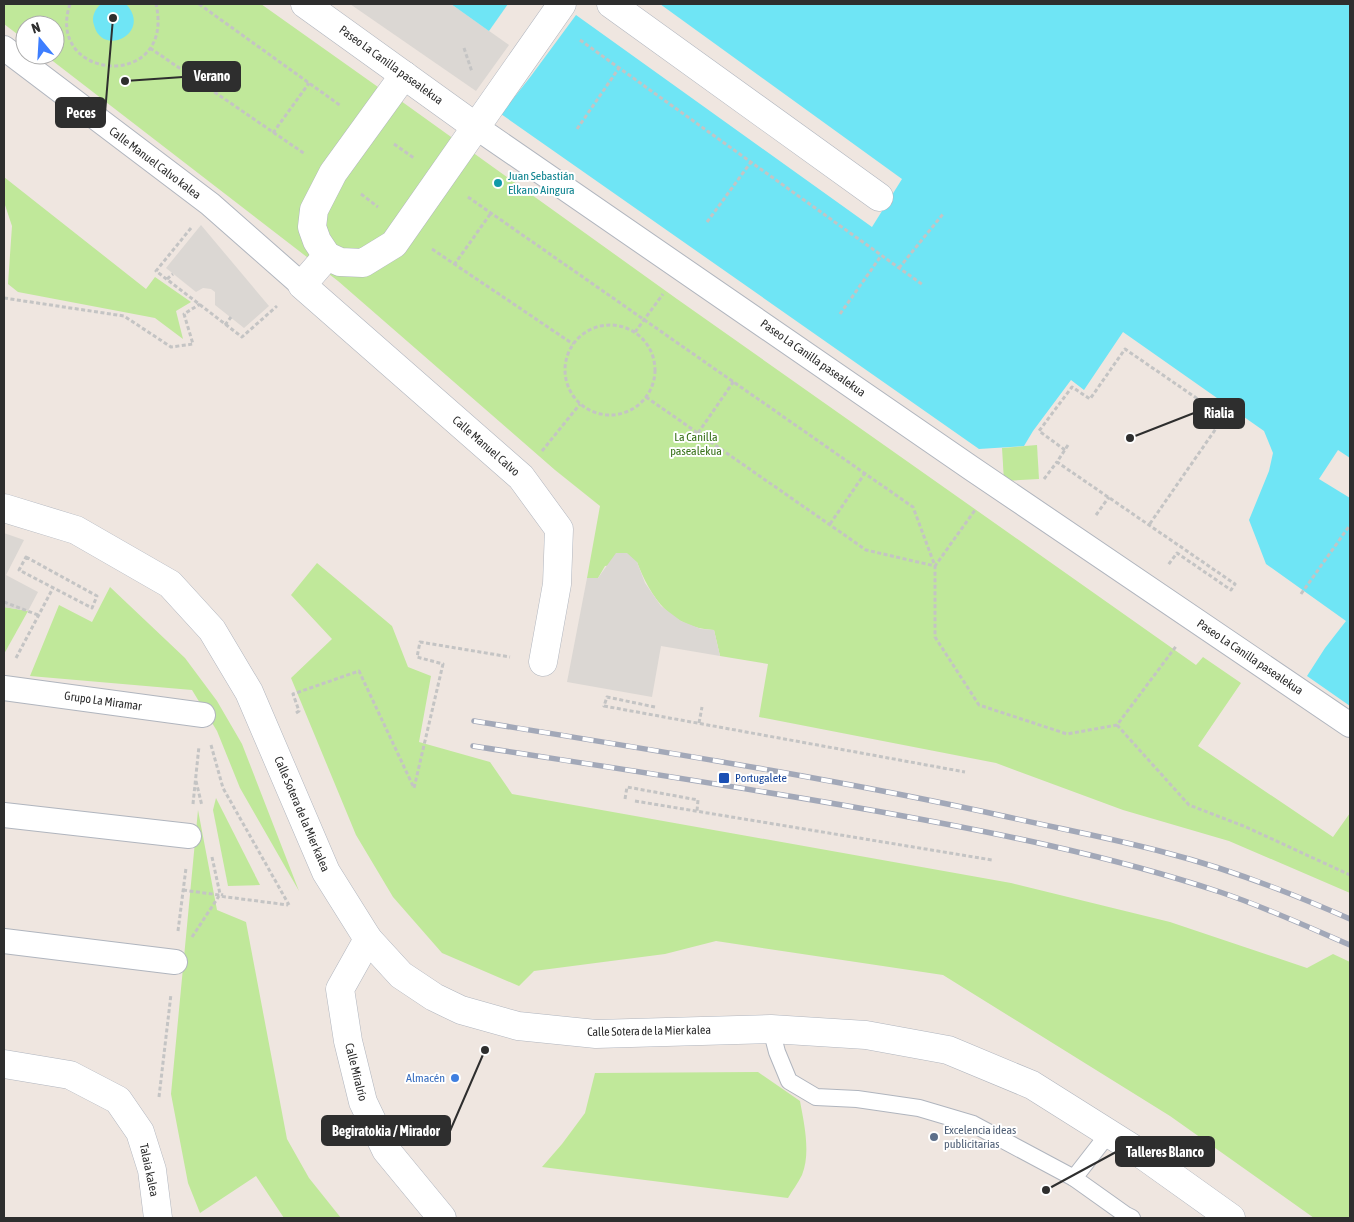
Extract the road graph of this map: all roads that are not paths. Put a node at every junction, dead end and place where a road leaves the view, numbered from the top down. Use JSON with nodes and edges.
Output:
{"nodes":[{"id":1,"x":306,"y":4,"type":"edge"},
{"id":2,"x":562,"y":4,"type":"edge"},
{"id":3,"x":611,"y":4,"type":"edge"},
{"id":4,"x":4,"y":48,"type":"edge"},
{"id":5,"x":404,"y":75,"type":"junction"},
{"id":6,"x":476,"y":127,"type":"junction"},
{"id":7,"x":879,"y":197,"type":"dead end"},
{"id":8,"x":327,"y":256,"type":"junction"},
{"id":9,"x":302,"y":285,"type":"junction"},
{"id":10,"x":4,"y":508,"type":"edge"},
{"id":11,"x":543,"y":662,"type":"road end"},
{"id":12,"x":4,"y":688,"type":"edge"},
{"id":13,"x":203,"y":715,"type":"road end"},
{"id":14,"x":1350,"y":725,"type":"edge"},
{"id":15,"x":4,"y":814,"type":"edge"},
{"id":16,"x":189,"y":836,"type":"dead end"},
{"id":17,"x":368,"y":939,"type":"junction"},
{"id":18,"x":4,"y":941,"type":"edge"},
{"id":19,"x":175,"y":962,"type":"road end"},
{"id":20,"x":770,"y":1029,"type":"junction"},
{"id":21,"x":4,"y":1064,"type":"edge"},
{"id":22,"x":1109,"y":1133,"type":"junction"},
{"id":23,"x":1074,"y":1178,"type":"junction"},
{"id":24,"x":158,"y":1218,"type":"edge"},
{"id":25,"x":442,"y":1218,"type":"edge"},
{"id":26,"x":1132,"y":1218,"type":"edge"},
{"id":27,"x":1232,"y":1218,"type":"edge"}],
"edges":[{"from":1,"to":5,"type":"street","name":"Paseo La Canilla pasealekua"},
{"from":2,"to":6,"type":"street"},
{"from":3,"to":7,"type":"street"},
{"from":4,"to":9,"type":"street","name":"Calle Manuel Calvo kalea"},
{"from":5,"to":6,"type":"street","name":"Paseo La Canilla pasealekua"},
{"from":5,"to":8,"type":"street"},
{"from":6,"to":8,"type":"street"},
{"from":6,"to":14,"type":"street","name":"Paseo La Canilla pasealekua"},
{"from":8,"to":9,"type":"street"},
{"from":9,"to":11,"type":"street","name":"Calle Manuel Calvo"},
{"from":10,"to":17,"type":"street","name":"Calle Sotera de la Mier kalea"},
{"from":12,"to":13,"type":"street","name":"Grupo La Miramar"},
{"from":15,"to":16,"type":"street"},
{"from":17,"to":20,"type":"street","name":"Calle Sotera de la Mier kalea"},
{"from":17,"to":25,"type":"street","name":"Calle Miralrío"},
{"from":18,"to":19,"type":"street"},
{"from":20,"to":22,"type":"street","name":"Calle Sotera de la Mier kalea"},
{"from":20,"to":23,"type":"lane"},
{"from":21,"to":24,"type":"street","name":"Talaia kalea"},
{"from":22,"to":23,"type":"lane"},
{"from":22,"to":27,"type":"street","name":"Calle Sotera de la Mier kalea"},
{"from":23,"to":26,"type":"lane"}]}
